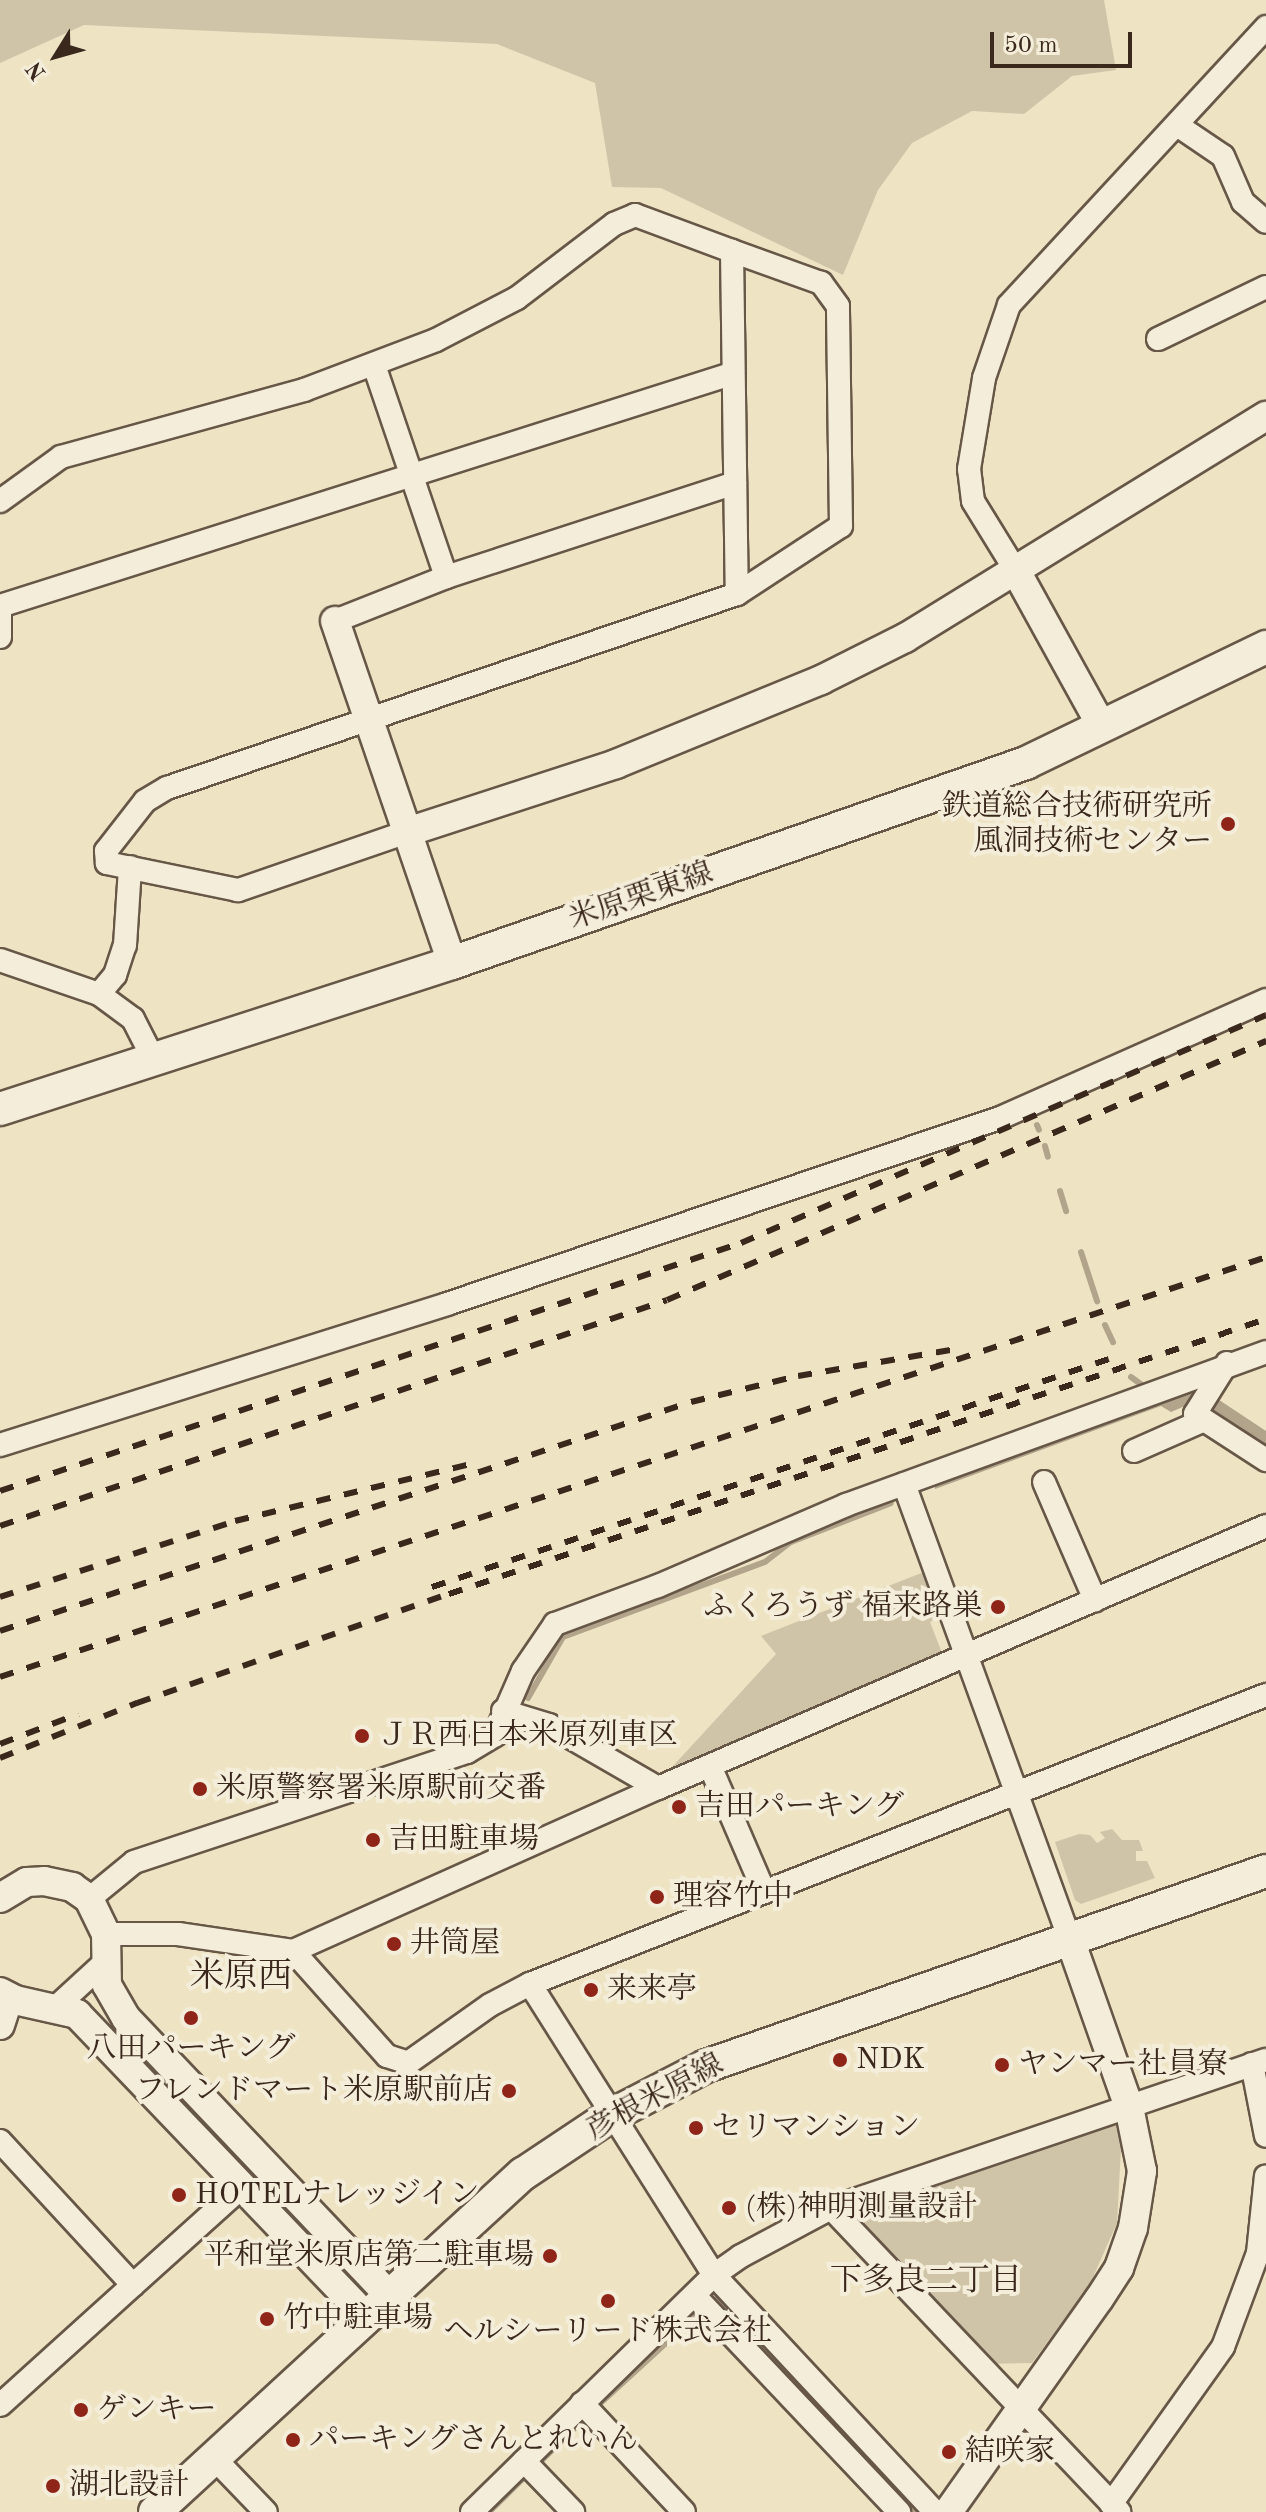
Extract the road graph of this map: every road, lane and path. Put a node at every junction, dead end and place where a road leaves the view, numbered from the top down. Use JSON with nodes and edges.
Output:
{"nodes":[{"id":1,"x":1266,"y":27,"type":"edge"},
{"id":2,"x":1177,"y":125,"type":"junction"},
{"id":3,"x":1266,"y":222,"type":"edge"},
{"id":4,"x":732,"y":251,"type":"junction"},
{"id":5,"x":1266,"y":287,"type":"edge"},
{"id":6,"x":1158,"y":339,"type":"dead end"},
{"id":7,"x":374,"y":365,"type":"junction"},
{"id":8,"x":731,"y":374,"type":"junction"},
{"id":9,"x":1266,"y":416,"type":"edge"},
{"id":10,"x":410,"y":477,"type":"junction"},
{"id":11,"x":735,"y":483,"type":"junction"},
{"id":12,"x":0,"y":501,"type":"edge"},
{"id":13,"x":1016,"y":571,"type":"junction"},
{"id":14,"x":446,"y":577,"type":"junction"},
{"id":15,"x":737,"y":594,"type":"junction"},
{"id":16,"x":0,"y":606,"type":"edge"},
{"id":17,"x":335,"y":621,"type":"joint"},
{"id":18,"x":0,"y":637,"type":"edge"},
{"id":19,"x":1266,"y":647,"type":"edge"},
{"id":20,"x":368,"y":720,"type":"junction"},
{"id":21,"x":1102,"y":727,"type":"junction"},
{"id":22,"x":404,"y":833,"type":"junction"},
{"id":23,"x":130,"y":867,"type":"junction"},
{"id":24,"x":0,"y":960,"type":"edge"},
{"id":25,"x":452,"y":963,"type":"junction"},
{"id":26,"x":99,"y":994,"type":"junction"},
{"id":27,"x":1266,"y":1000,"type":"edge"},
{"id":28,"x":153,"y":1058,"type":"junction"},
{"id":29,"x":0,"y":1109,"type":"edge"},
{"id":30,"x":1266,"y":1352,"type":"edge"},
{"id":31,"x":1227,"y":1363,"type":"junction"},
{"id":32,"x":1199,"y":1416,"type":"junction"},
{"id":33,"x":0,"y":1445,"type":"edge"},
{"id":34,"x":1134,"y":1451,"type":"dead end"},
{"id":35,"x":1266,"y":1460,"type":"edge"},
{"id":36,"x":1044,"y":1482,"type":"dead end"},
{"id":37,"x":904,"y":1484,"type":"junction"},
{"id":38,"x":1266,"y":1526,"type":"edge"},
{"id":39,"x":1095,"y":1600,"type":"junction"},
{"id":40,"x":968,"y":1655,"type":"junction"},
{"id":41,"x":1266,"y":1695,"type":"edge"},
{"id":42,"x":503,"y":1711,"type":"junction"},
{"id":43,"x":710,"y":1766,"type":"junction"},
{"id":44,"x":658,"y":1788,"type":"junction"},
{"id":45,"x":1019,"y":1792,"type":"junction"},
{"id":46,"x":1266,"y":1871,"type":"edge"},
{"id":47,"x":763,"y":1889,"type":"junction"},
{"id":48,"x":0,"y":1898,"type":"edge"},
{"id":49,"x":89,"y":1899,"type":"junction"},
{"id":50,"x":106,"y":1934,"type":"junction"},
{"id":51,"x":1070,"y":1939,"type":"junction"},
{"id":52,"x":293,"y":1951,"type":"junction"},
{"id":53,"x":103,"y":1964,"type":"junction"},
{"id":54,"x":530,"y":1984,"type":"junction"},
{"id":55,"x":4,"y":1994,"type":"edge"},
{"id":56,"x":56,"y":2007,"type":"junction"},
{"id":57,"x":0,"y":2025,"type":"edge"},
{"id":58,"x":1259,"y":2062,"type":"edge"},
{"id":59,"x":1129,"y":2107,"type":"junction"},
{"id":60,"x":610,"y":2116,"type":"junction"},
{"id":61,"x":1266,"y":2136,"type":"edge"},
{"id":62,"x":0,"y":2141,"type":"edge"},
{"id":63,"x":1266,"y":2176,"type":"edge"},
{"id":64,"x":243,"y":2186,"type":"junction"},
{"id":65,"x":831,"y":2208,"type":"junction"},
{"id":66,"x":714,"y":2275,"type":"junction"},
{"id":67,"x":133,"y":2285,"type":"junction"},
{"id":68,"x":694,"y":2295,"type":"junction"},
{"id":69,"x":378,"y":2305,"type":"junction"},
{"id":70,"x":3,"y":2396,"type":"edge"},
{"id":71,"x":1020,"y":2407,"type":"junction"},
{"id":72,"x":588,"y":2410,"type":"junction"},
{"id":73,"x":213,"y":2457,"type":"junction"},
{"id":74,"x":530,"y":2467,"type":"junction"},
{"id":75,"x":1115,"y":2508,"type":"edge"},
{"id":76,"x":155,"y":2512,"type":"edge"},
{"id":77,"x":266,"y":2512,"type":"edge"},
{"id":78,"x":472,"y":2512,"type":"edge"},
{"id":79,"x":573,"y":2512,"type":"edge"},
{"id":80,"x":684,"y":2512,"type":"edge"},
{"id":81,"x":899,"y":2512,"type":"edge"},
{"id":82,"x":935,"y":2512,"type":"edge"},
{"id":83,"x":948,"y":2512,"type":"edge"}],
"edges":[{"from":1,"to":2,"type":"street"},
{"from":2,"to":3,"type":"street"},
{"from":2,"to":13,"type":"street"},
{"from":4,"to":7,"type":"street"},
{"from":4,"to":8,"type":"street"},
{"from":4,"to":15,"type":"street"},
{"from":5,"to":6,"type":"street"},
{"from":7,"to":10,"type":"street"},
{"from":7,"to":12,"type":"street"},
{"from":8,"to":10,"type":"street"},
{"from":8,"to":11,"type":"street"},
{"from":9,"to":13,"type":"street"},
{"from":10,"to":14,"type":"street"},
{"from":10,"to":16,"type":"street"},
{"from":11,"to":14,"type":"street"},
{"from":11,"to":15,"type":"street"},
{"from":13,"to":21,"type":"street"},
{"from":13,"to":22,"type":"street"},
{"from":14,"to":17,"type":"street"},
{"from":15,"to":20,"type":"street"},
{"from":16,"to":18,"type":"street"},
{"from":17,"to":20,"type":"street"},
{"from":19,"to":21,"type":"main road","name":"米原栗東線"},
{"from":20,"to":22,"type":"street"},
{"from":20,"to":23,"type":"street"},
{"from":21,"to":25,"type":"main road","name":"米原栗東線"},
{"from":22,"to":23,"type":"street"},
{"from":22,"to":25,"type":"street"},
{"from":23,"to":26,"type":"street"},
{"from":24,"to":26,"type":"street"},
{"from":25,"to":28,"type":"main road","name":"米原栗東線"},
{"from":26,"to":28,"type":"street"},
{"from":27,"to":33,"type":"street"},
{"from":28,"to":29,"type":"main road","name":"米原栗東線"},
{"from":30,"to":31,"type":"street"},
{"from":31,"to":32,"type":"street"},
{"from":31,"to":37,"type":"street"},
{"from":32,"to":34,"type":"street"},
{"from":32,"to":35,"type":"street"},
{"from":36,"to":39,"type":"street"},
{"from":37,"to":40,"type":"street"},
{"from":37,"to":42,"type":"street"},
{"from":38,"to":39,"type":"street"},
{"from":39,"to":40,"type":"street"},
{"from":40,"to":43,"type":"street"},
{"from":40,"to":45,"type":"street"},
{"from":41,"to":45,"type":"street"},
{"from":42,"to":44,"type":"street"},
{"from":42,"to":49,"type":"street"},
{"from":43,"to":44,"type":"street"},
{"from":43,"to":47,"type":"street"},
{"from":44,"to":52,"type":"street"},
{"from":45,"to":47,"type":"street"},
{"from":45,"to":51,"type":"street"},
{"from":46,"to":51,"type":"main road","name":"彦根米原線"},
{"from":47,"to":54,"type":"street"},
{"from":48,"to":49,"type":"street"},
{"from":49,"to":50,"type":"street"},
{"from":50,"to":52,"type":"street"},
{"from":50,"to":53,"type":"street"},
{"from":51,"to":59,"type":"street"},
{"from":51,"to":60,"type":"main road","name":"彦根米原線"},
{"from":52,"to":54,"type":"street"},
{"from":53,"to":56,"type":"street"},
{"from":53,"to":69,"type":"street"},
{"from":54,"to":60,"type":"street"},
{"from":55,"to":56,"type":"street"},
{"from":55,"to":57,"type":"street"},
{"from":56,"to":64,"type":"street"},
{"from":58,"to":59,"type":"street"},
{"from":58,"to":61,"type":"street"},
{"from":59,"to":65,"type":"street"},
{"from":59,"to":71,"type":"street"},
{"from":60,"to":66,"type":"street"},
{"from":60,"to":69,"type":"main road","name":"彦根米原線"},
{"from":62,"to":67,"type":"street"},
{"from":63,"to":75,"type":"street"},
{"from":64,"to":67,"type":"street"},
{"from":64,"to":69,"type":"street"},
{"from":65,"to":66,"type":"street"},
{"from":65,"to":71,"type":"street"},
{"from":66,"to":68,"type":"street"},
{"from":66,"to":82,"type":"street"},
{"from":67,"to":70,"type":"street"},
{"from":68,"to":72,"type":"street"},
{"from":68,"to":81,"type":"street"},
{"from":69,"to":73,"type":"main road","name":"彦根米原線"},
{"from":71,"to":75,"type":"street"},
{"from":71,"to":83,"type":"street"},
{"from":72,"to":74,"type":"street"},
{"from":72,"to":80,"type":"street"},
{"from":73,"to":76,"type":"main road","name":"彦根米原線"},
{"from":73,"to":77,"type":"street"},
{"from":74,"to":78,"type":"street"},
{"from":74,"to":79,"type":"street"}]}
